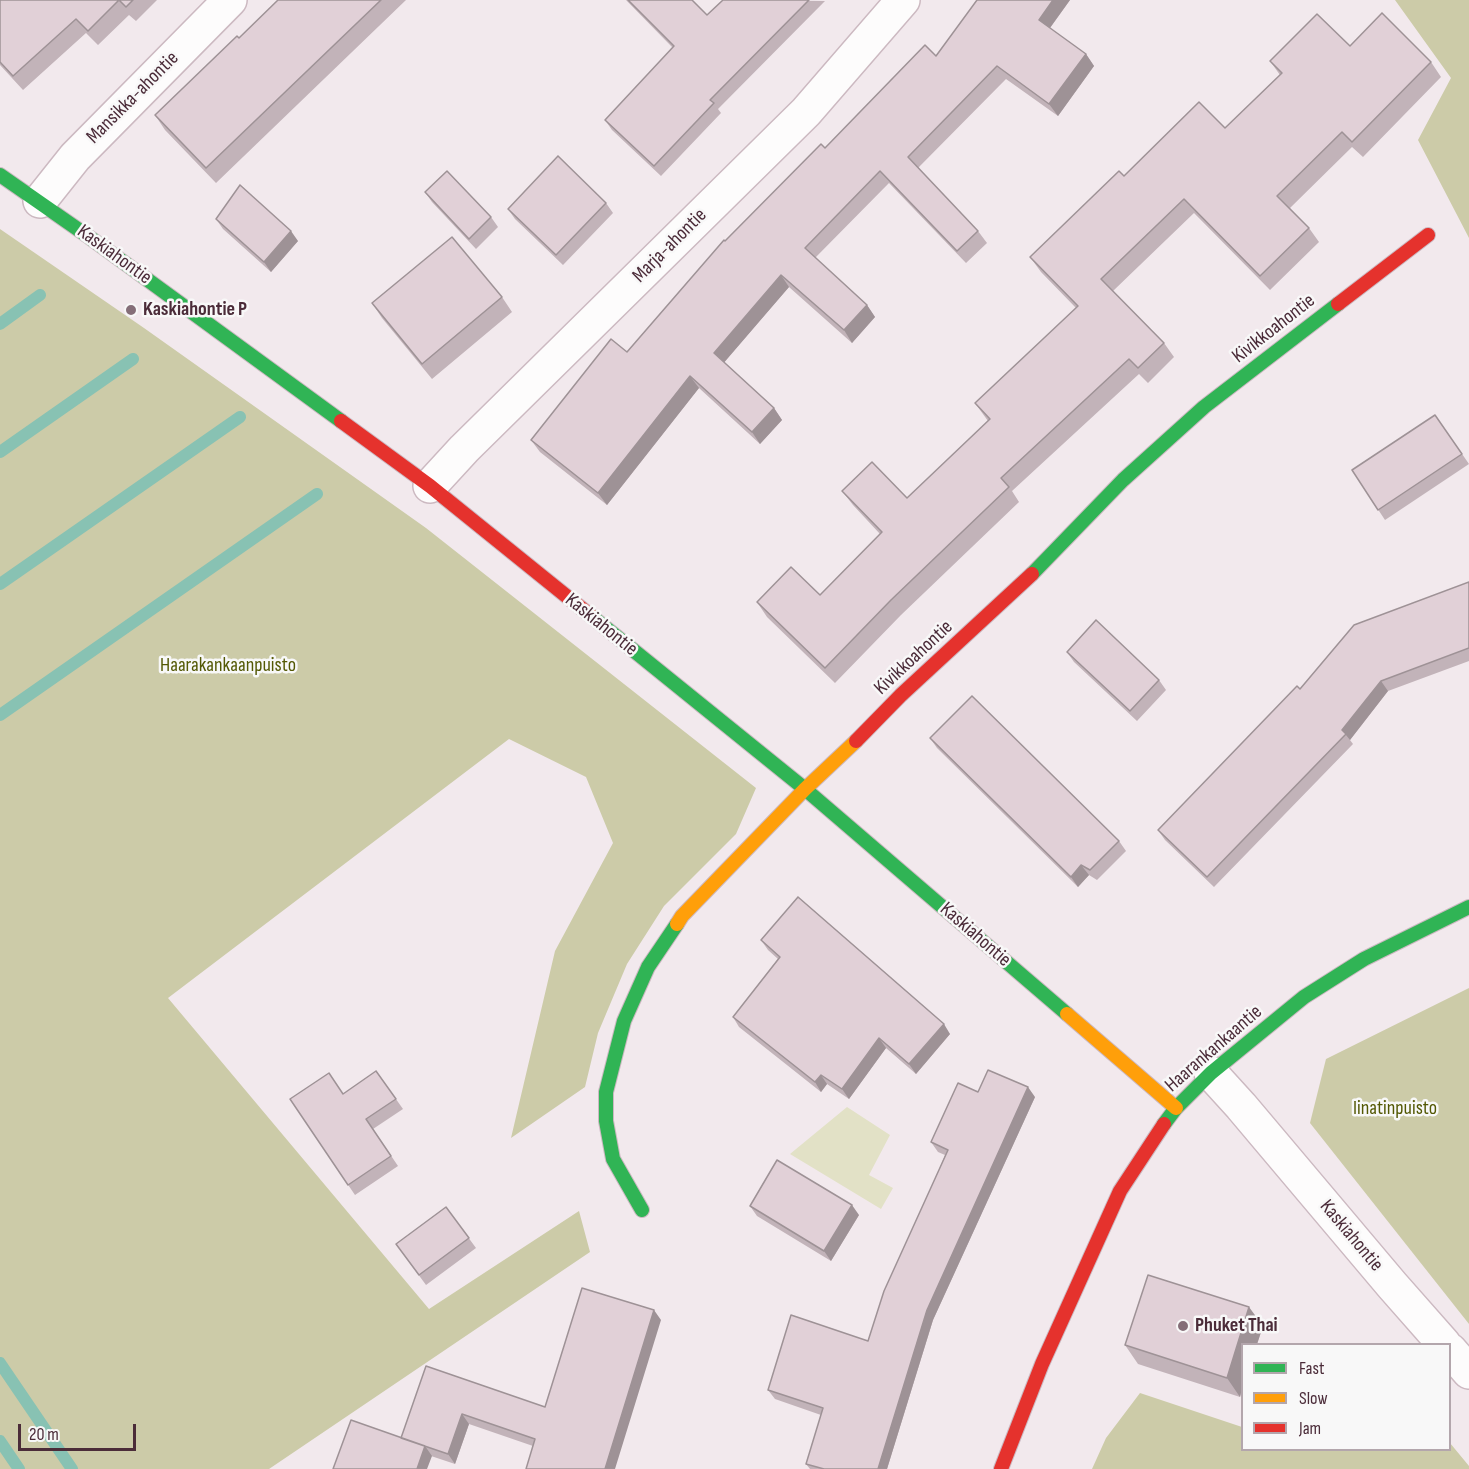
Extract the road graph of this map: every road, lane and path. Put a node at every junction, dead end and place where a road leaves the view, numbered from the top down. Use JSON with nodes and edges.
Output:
{"nodes":[{"id":1,"x":230,"y":0,"type":"edge"},
{"id":2,"x":903,"y":0,"type":"edge"},
{"id":3,"x":0,"y":175,"type":"edge"},
{"id":4,"x":40,"y":201,"type":"junction"},
{"id":5,"x":1428,"y":235,"type":"dead end"},
{"id":6,"x":430,"y":486,"type":"junction"},
{"id":7,"x":805,"y":789,"type":"junction"},
{"id":8,"x":1469,"y":907,"type":"edge"},
{"id":9,"x":1211,"y":1073,"type":"junction"},
{"id":10,"x":1176,"y":1108,"type":"junction"},
{"id":11,"x":642,"y":1210,"type":"dead end"},
{"id":12,"x":1443,"y":1343,"type":"edge"},
{"id":13,"x":1451,"y":1352,"type":"edge"},
{"id":14,"x":1469,"y":1372,"type":"edge"},
{"id":15,"x":1001,"y":1469,"type":"edge"}],
"edges":[{"from":1,"to":4,"type":"street","name":"Mansikka-ahontie"},
{"from":2,"to":6,"type":"street","name":"Marja-ahontie"},
{"from":3,"to":4,"type":"street","name":"Kaskiahontie"},
{"from":4,"to":6,"type":"street","name":"Kaskiahontie"},
{"from":5,"to":7,"type":"street","name":"Kivikkoahontie"},
{"from":6,"to":7,"type":"street","name":"Kaskiahontie"},
{"from":7,"to":10,"type":"street","name":"Kaskiahontie"},
{"from":7,"to":11,"type":"street","name":"Kivikkoahontie"},
{"from":8,"to":9,"type":"street","name":"Haarankankaantie"},
{"from":9,"to":10,"type":"street","name":"Haarankankaantie"},
{"from":9,"to":12,"type":"street","name":"Kaskiahontie"},
{"from":10,"to":15,"type":"street","name":"Haarankankaantie"},
{"from":13,"to":14,"type":"street"}]}
